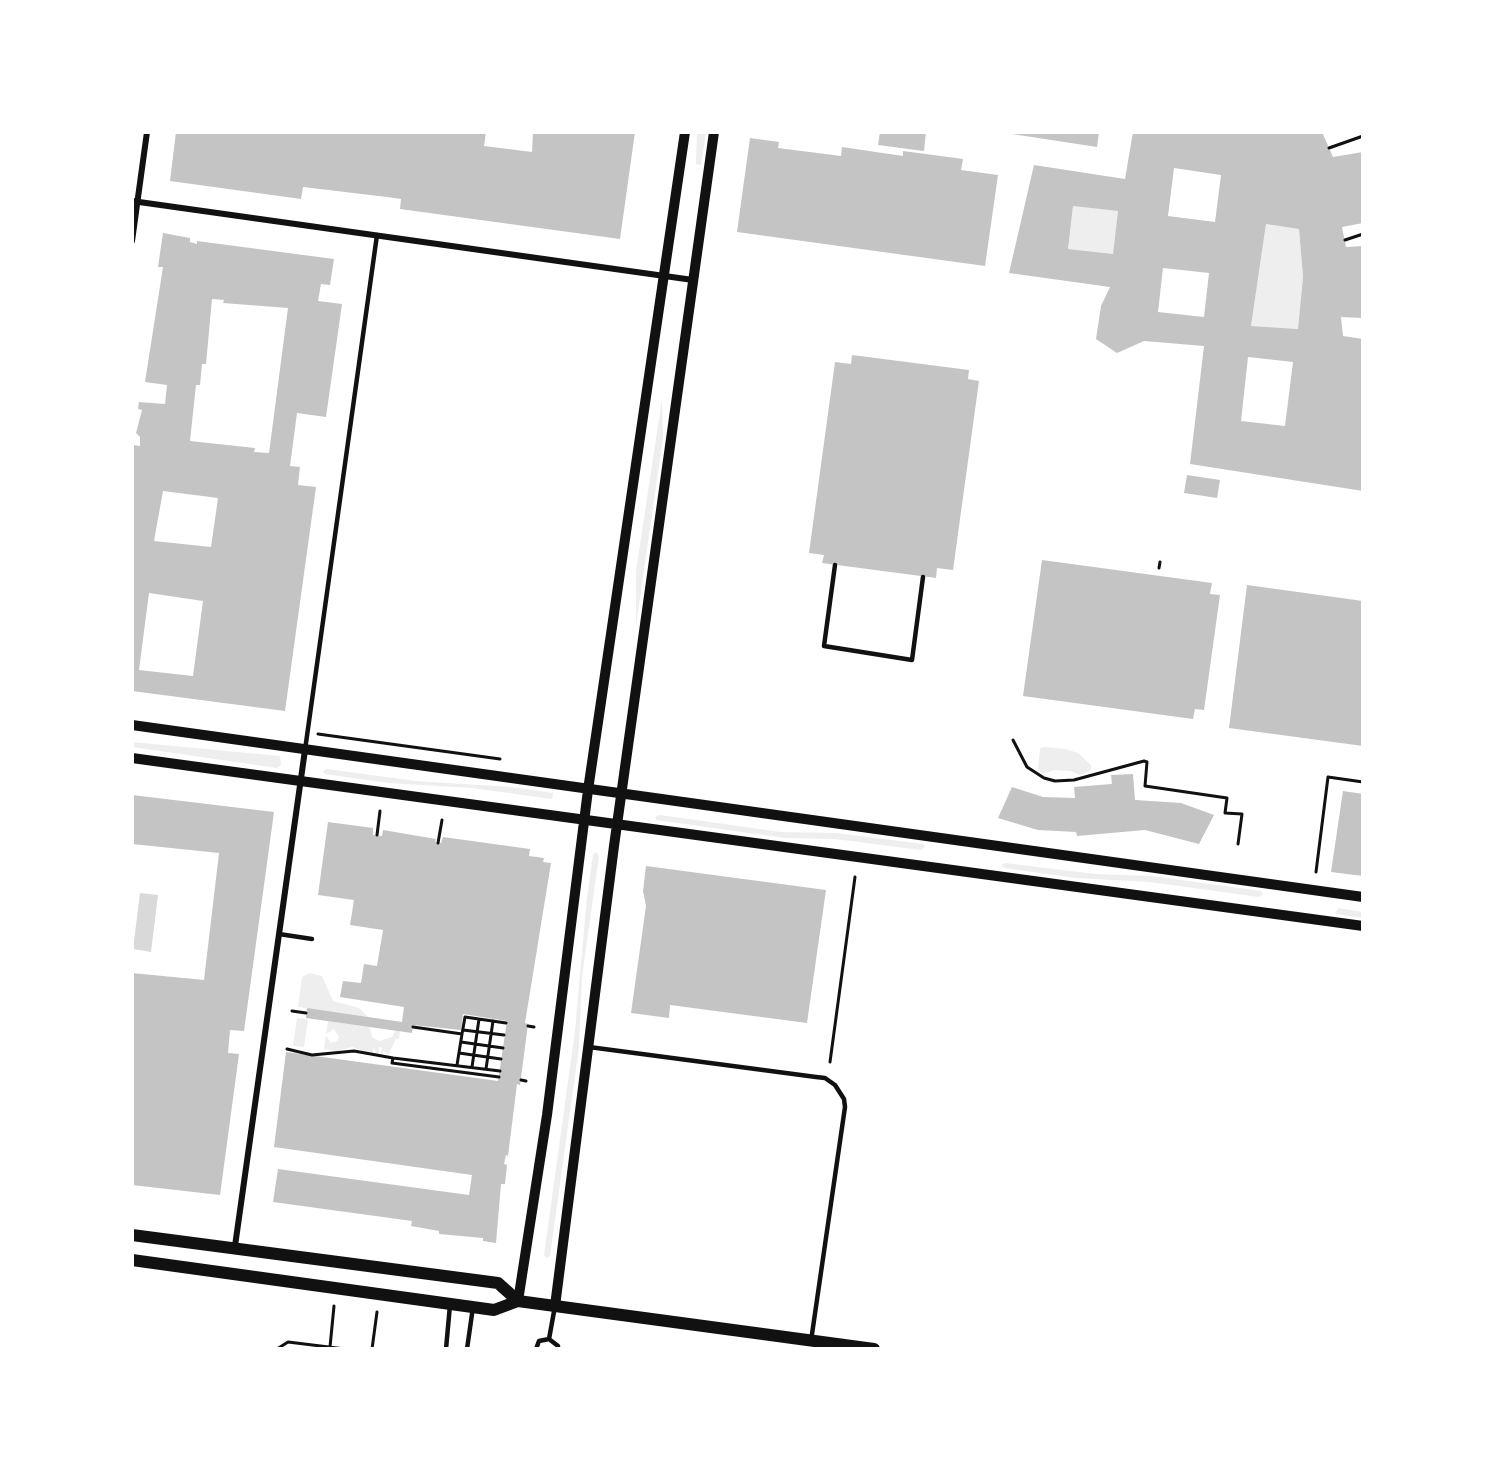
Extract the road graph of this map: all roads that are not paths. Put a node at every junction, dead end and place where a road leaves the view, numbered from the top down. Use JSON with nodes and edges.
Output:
{"nodes":[{"id":1,"x":147,"y":132,"type":"edge"},
{"id":2,"x":685,"y":132,"type":"edge"},
{"id":3,"x":714,"y":132,"type":"edge"},
{"id":4,"x":135,"y":201,"type":"edge"},
{"id":5,"x":377,"y":235,"type":"junction"},
{"id":6,"x":132,"y":241,"type":"edge"},
{"id":7,"x":663,"y":275,"type":"junction"},
{"id":8,"x":693,"y":280,"type":"junction"},
{"id":9,"x":835,"y":565,"type":"dead end"},
{"id":10,"x":923,"y":577,"type":"dead end"},
{"id":11,"x":132,"y":725,"type":"edge"},
{"id":12,"x":305,"y":750,"type":"junction"},
{"id":13,"x":132,"y":758,"type":"edge"},
{"id":14,"x":301,"y":781,"type":"junction"},
{"id":15,"x":588,"y":790,"type":"junction"},
{"id":16,"x":621,"y":794,"type":"junction"},
{"id":17,"x":585,"y":820,"type":"junction"},
{"id":18,"x":617,"y":824,"type":"junction"},
{"id":19,"x":1363,"y":897,"type":"edge"},
{"id":20,"x":1363,"y":926,"type":"edge"},
{"id":21,"x":279,"y":934,"type":"junction"},
{"id":22,"x":312,"y":939,"type":"dead end"},
{"id":23,"x":587,"y":1047,"type":"junction"},
{"id":24,"x":132,"y":1234,"type":"edge"},
{"id":25,"x":235,"y":1246,"type":"junction"},
{"id":26,"x":132,"y":1260,"type":"edge"},
{"id":27,"x":518,"y":1301,"type":"junction"},
{"id":28,"x":450,"y":1305,"type":"junction"},
{"id":29,"x":555,"y":1306,"type":"junction"},
{"id":30,"x":472,"y":1307,"type":"junction"},
{"id":31,"x":549,"y":1339,"type":"junction"},
{"id":32,"x":811,"y":1341,"type":"junction"},
{"id":33,"x":446,"y":1349,"type":"edge"},
{"id":34,"x":467,"y":1349,"type":"edge"},
{"id":35,"x":536,"y":1349,"type":"edge"},
{"id":36,"x":558,"y":1349,"type":"edge"},
{"id":37,"x":874,"y":1349,"type":"edge"}],
"edges":[{"from":1,"to":4,"type":"street"},
{"from":2,"to":7,"type":"street"},
{"from":3,"to":8,"type":"street"},
{"from":4,"to":5,"type":"street"},
{"from":4,"to":6,"type":"street"},
{"from":5,"to":7,"type":"street"},
{"from":5,"to":12,"type":"lane"},
{"from":7,"to":8,"type":"street"},
{"from":7,"to":15,"type":"street"},
{"from":8,"to":16,"type":"street"},
{"from":9,"to":10,"type":"lane"},
{"from":11,"to":12,"type":"street"},
{"from":12,"to":14,"type":"street"},
{"from":12,"to":15,"type":"street"},
{"from":13,"to":14,"type":"street"},
{"from":14,"to":17,"type":"street"},
{"from":14,"to":21,"type":"street"},
{"from":15,"to":16,"type":"street"},
{"from":15,"to":17,"type":"street"},
{"from":16,"to":18,"type":"street"},
{"from":16,"to":19,"type":"street"},
{"from":17,"to":18,"type":"street"},
{"from":17,"to":27,"type":"street"},
{"from":18,"to":20,"type":"street"},
{"from":18,"to":23,"type":"street"},
{"from":21,"to":22,"type":"lane"},
{"from":21,"to":25,"type":"street"},
{"from":23,"to":29,"type":"street"},
{"from":23,"to":32,"type":"lane"},
{"from":24,"to":25,"type":"main road"},
{"from":25,"to":27,"type":"main road"},
{"from":26,"to":28,"type":"main road"},
{"from":27,"to":29,"type":"main road"},
{"from":27,"to":30,"type":"main road"},
{"from":28,"to":30,"type":"main road"},
{"from":28,"to":33,"type":"lane"},
{"from":29,"to":31,"type":"lane"},
{"from":29,"to":32,"type":"main road"},
{"from":30,"to":34,"type":"lane"},
{"from":31,"to":35,"type":"lane"},
{"from":31,"to":36,"type":"lane"},
{"from":32,"to":37,"type":"main road"}]}
